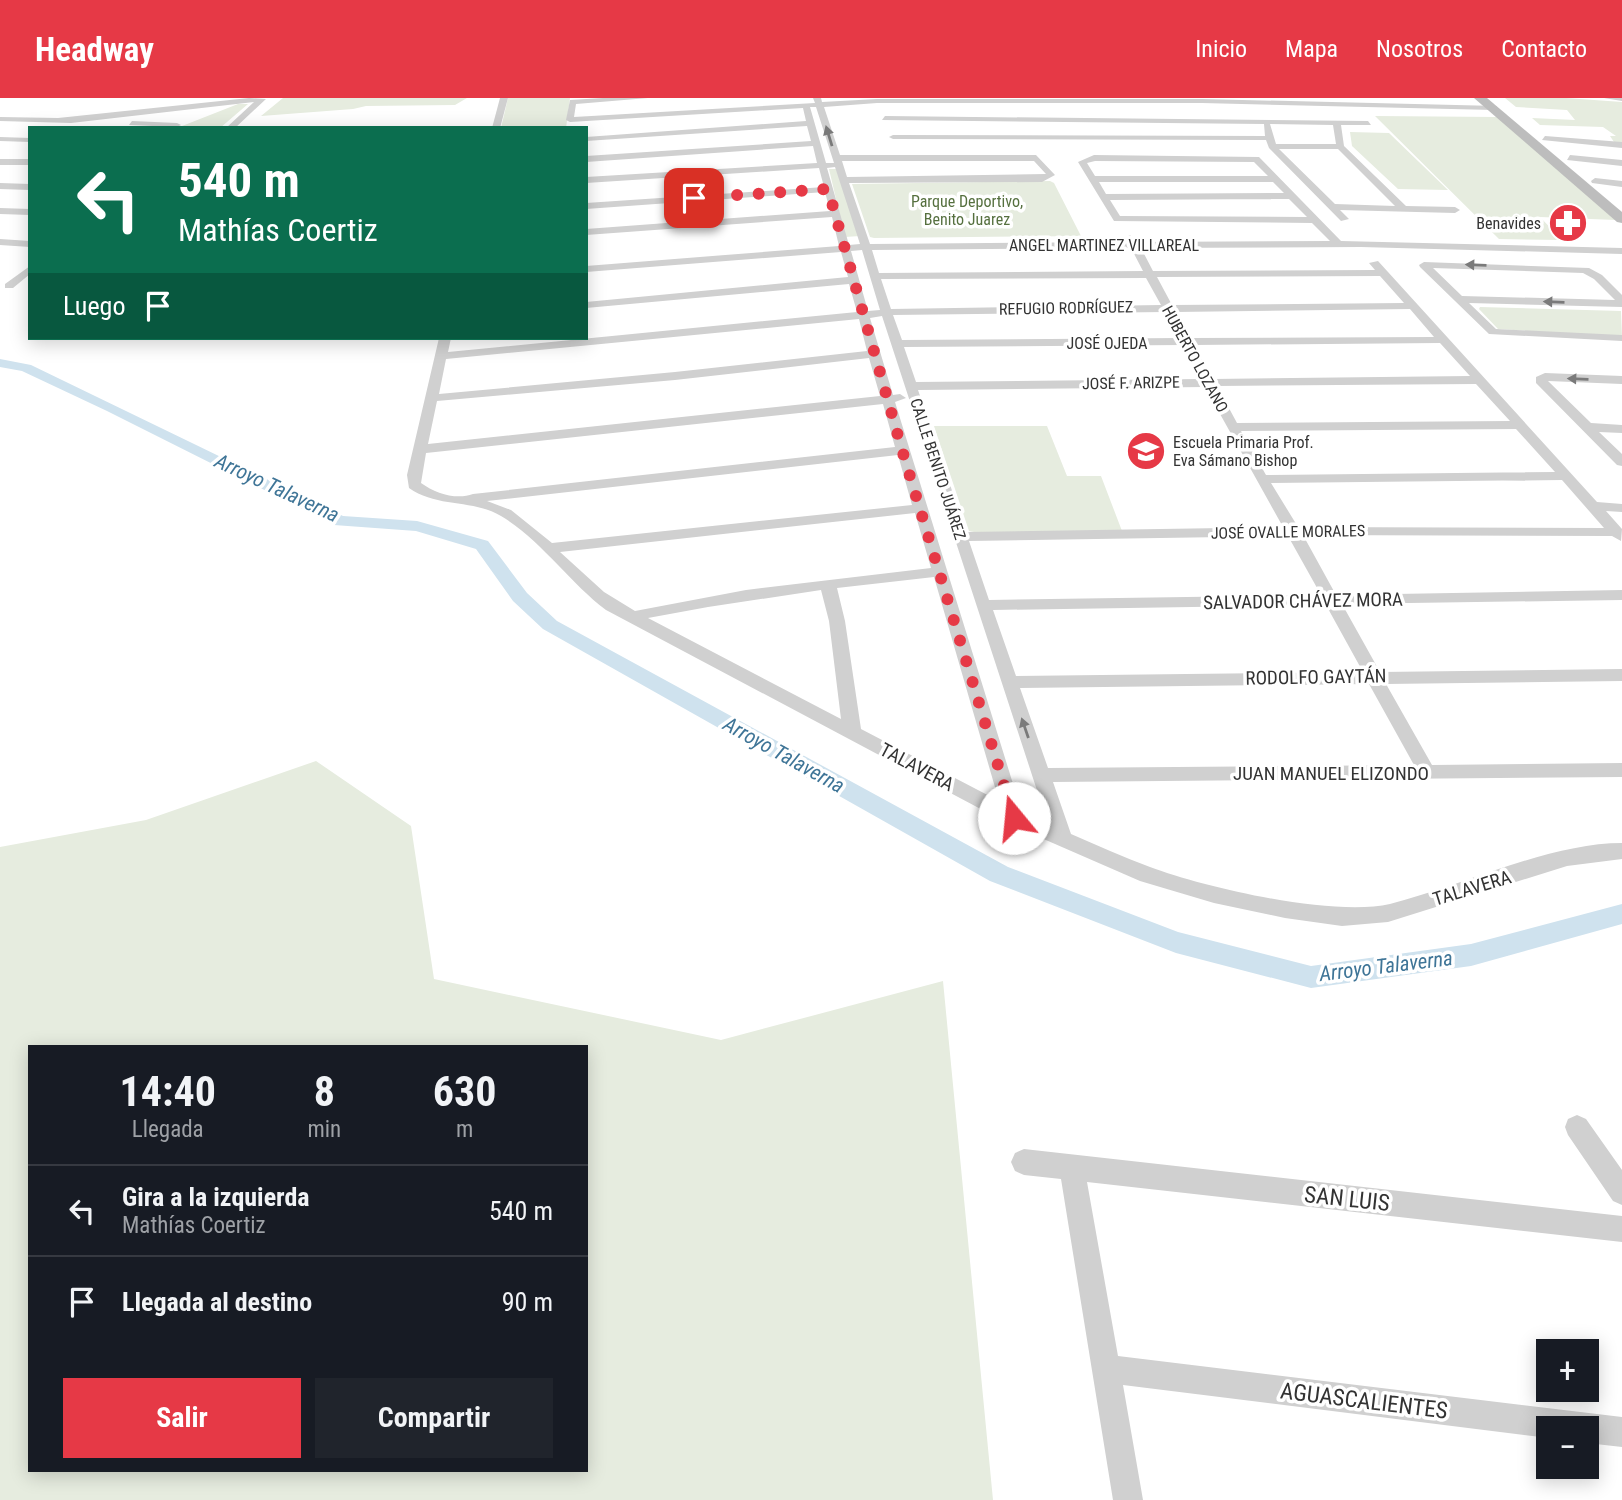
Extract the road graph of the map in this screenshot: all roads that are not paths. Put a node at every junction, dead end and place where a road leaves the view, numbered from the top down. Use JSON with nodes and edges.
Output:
{"nodes":[{"id":1,"x":504,"y":98,"type":"edge"},
{"id":2,"x":645,"y":98,"type":"edge"},
{"id":3,"x":1423,"y":98,"type":"edge"},
{"id":4,"x":1480,"y":98,"type":"edge"},
{"id":5,"x":1608,"y":98,"type":"edge"},
{"id":6,"x":262,"y":99,"type":"edge"},
{"id":7,"x":980,"y":99,"type":"edge"},
{"id":8,"x":1144,"y":99,"type":"edge"},
{"id":9,"x":1200,"y":99,"type":"edge"},
{"id":10,"x":1622,"y":99,"type":"edge"},
{"id":11,"x":1255,"y":100,"type":"edge"},
{"id":12,"x":805,"y":101,"type":"edge"},
{"id":13,"x":818,"y":101,"type":"edge"},
{"id":14,"x":1313,"y":101,"type":"edge"},
{"id":15,"x":226,"y":103,"type":"junction"},
{"id":16,"x":1495,"y":103,"type":"edge"},
{"id":17,"x":1432,"y":106,"type":"junction"},
{"id":18,"x":881,"y":110,"type":"junction"},
{"id":19,"x":1036,"y":110,"type":"junction"},
{"id":20,"x":202,"y":114,"type":"dead end"},
{"id":21,"x":0,"y":119,"type":"edge"},
{"id":22,"x":189,"y":119,"type":"dead end"},
{"id":23,"x":61,"y":120,"type":"junction"},
{"id":24,"x":1265,"y":120,"type":"junction"},
{"id":25,"x":1337,"y":122,"type":"junction"},
{"id":26,"x":811,"y":123,"type":"junction"},
{"id":27,"x":1368,"y":123,"type":"dead end"},
{"id":28,"x":174,"y":126,"type":"edge"},
{"id":29,"x":232,"y":126,"type":"edge"},
{"id":30,"x":497,"y":126,"type":"edge"},
{"id":31,"x":1545,"y":138,"type":"junction"},
{"id":32,"x":0,"y":139,"type":"edge"},
{"id":33,"x":588,"y":139,"type":"edge"},
{"id":34,"x":28,"y":140,"type":"edge"},
{"id":35,"x":893,"y":141,"type":"joint"},
{"id":36,"x":1050,"y":141,"type":"junction"},
{"id":37,"x":1271,"y":142,"type":"junction"},
{"id":38,"x":816,"y":143,"type":"junction"},
{"id":39,"x":1622,"y":145,"type":"edge"},
{"id":40,"x":1340,"y":147,"type":"junction"},
{"id":41,"x":1031,"y":157,"type":"joint"},
{"id":42,"x":1570,"y":158,"type":"junction"},
{"id":43,"x":588,"y":159,"type":"edge"},
{"id":44,"x":1259,"y":160,"type":"joint"},
{"id":45,"x":836,"y":161,"type":"junction"},
{"id":46,"x":0,"y":162,"type":"edge"},
{"id":47,"x":28,"y":162,"type":"edge"},
{"id":48,"x":1622,"y":163,"type":"edge"},
{"id":49,"x":822,"y":165,"type":"junction"},
{"id":50,"x":1276,"y":178,"type":"junction"},
{"id":51,"x":1042,"y":179,"type":"joint"},
{"id":52,"x":1091,"y":179,"type":"junction"},
{"id":53,"x":588,"y":180,"type":"edge"},
{"id":54,"x":842,"y":180,"type":"junction"},
{"id":55,"x":1595,"y":181,"type":"junction"},
{"id":56,"x":1622,"y":184,"type":"edge"},
{"id":57,"x":0,"y":186,"type":"edge"},
{"id":58,"x":28,"y":187,"type":"edge"},
{"id":59,"x":828,"y":189,"type":"junction"},
{"id":60,"x":1292,"y":196,"type":"junction"},
{"id":61,"x":1102,"y":197,"type":"junction"},
{"id":62,"x":1622,"y":204,"type":"edge"},
{"id":63,"x":588,"y":206,"type":"edge"},
{"id":64,"x":1332,"y":207,"type":"junction"},
{"id":65,"x":1403,"y":208,"type":"junction"},
{"id":66,"x":1455,"y":210,"type":"dead end"},
{"id":67,"x":0,"y":212,"type":"edge"},
{"id":68,"x":28,"y":212,"type":"edge"},
{"id":69,"x":834,"y":214,"type":"junction"},
{"id":70,"x":1344,"y":219,"type":"dead end"},
{"id":71,"x":1622,"y":219,"type":"edge"},
{"id":72,"x":1313,"y":220,"type":"junction"},
{"id":73,"x":588,"y":232,"type":"edge"},
{"id":74,"x":1133,"y":241,"type":"junction"},
{"id":75,"x":1335,"y":241,"type":"junction"},
{"id":76,"x":1360,"y":241,"type":"junction"},
{"id":77,"x":0,"y":243,"type":"edge"},
{"id":78,"x":28,"y":244,"type":"edge"},
{"id":79,"x":865,"y":244,"type":"junction"},
{"id":80,"x":844,"y":245,"type":"junction"},
{"id":81,"x":1622,"y":246,"type":"edge"},
{"id":82,"x":1622,"y":251,"type":"edge"},
{"id":83,"x":588,"y":261,"type":"edge"},
{"id":84,"x":588,"y":269,"type":"edge"},
{"id":85,"x":25,"y":272,"type":"edge"},
{"id":86,"x":1382,"y":273,"type":"junction"},
{"id":87,"x":0,"y":274,"type":"edge"},
{"id":88,"x":1148,"y":274,"type":"junction"},
{"id":89,"x":876,"y":276,"type":"junction"},
{"id":90,"x":854,"y":279,"type":"junction"},
{"id":91,"x":9,"y":286,"type":"dead end"},
{"id":92,"x":1457,"y":299,"type":"junction"},
{"id":93,"x":1622,"y":302,"type":"edge"},
{"id":94,"x":588,"y":305,"type":"edge"},
{"id":95,"x":1411,"y":306,"type":"junction"},
{"id":96,"x":1165,"y":307,"type":"junction"},
{"id":97,"x":888,"y":312,"type":"junction"},
{"id":98,"x":864,"y":315,"type":"junction"},
{"id":99,"x":1622,"y":338,"type":"edge"},
{"id":100,"x":445,"y":340,"type":"edge"},
{"id":101,"x":1442,"y":340,"type":"junction"},
{"id":102,"x":1186,"y":342,"type":"junction"},
{"id":103,"x":898,"y":344,"type":"junction"},
{"id":104,"x":874,"y":354,"type":"junction"},
{"id":105,"x":441,"y":356,"type":"junction"},
{"id":106,"x":1477,"y":380,"type":"junction"},
{"id":107,"x":1622,"y":380,"type":"edge"},
{"id":108,"x":1208,"y":382,"type":"junction"},
{"id":109,"x":914,"y":391,"type":"junction"},
{"id":110,"x":432,"y":398,"type":"junction"},
{"id":111,"x":888,"y":399,"type":"junction"},
{"id":112,"x":1518,"y":425,"type":"junction"},
{"id":113,"x":1233,"y":427,"type":"junction"},
{"id":114,"x":1587,"y":427,"type":"junction"},
{"id":115,"x":1622,"y":429,"type":"edge"},
{"id":116,"x":421,"y":449,"type":"junction"},
{"id":117,"x":902,"y":450,"type":"junction"},
{"id":118,"x":1622,"y":462,"type":"edge"},
{"id":119,"x":1566,"y":476,"type":"junction"},
{"id":120,"x":1261,"y":479,"type":"junction"},
{"id":121,"x":462,"y":499,"type":"junction"},
{"id":122,"x":1594,"y":506,"type":"junction"},
{"id":123,"x":920,"y":508,"type":"junction"},
{"id":124,"x":1622,"y":508,"type":"edge"},
{"id":125,"x":1293,"y":531,"type":"junction"},
{"id":126,"x":1619,"y":535,"type":"edge"},
{"id":127,"x":960,"y":537,"type":"junction"},
{"id":128,"x":551,"y":548,"type":"junction"},
{"id":129,"x":939,"y":572,"type":"junction"},
{"id":130,"x":828,"y":585,"type":"junction"},
{"id":131,"x":1622,"y":595,"type":"edge"},
{"id":132,"x":1331,"y":600,"type":"junction"},
{"id":133,"x":984,"y":605,"type":"junction"},
{"id":134,"x":632,"y":617,"type":"junction"},
{"id":135,"x":1622,"y":675,"type":"edge"},
{"id":136,"x":1376,"y":677,"type":"junction"},
{"id":137,"x":1010,"y":682,"type":"junction"},
{"id":138,"x":852,"y":732,"type":"junction"},
{"id":139,"x":1622,"y":770,"type":"edge"},
{"id":140,"x":1427,"y":772,"type":"junction"},
{"id":141,"x":1041,"y":775,"type":"junction"},
{"id":142,"x":1014,"y":818,"type":"junction"},
{"id":143,"x":1063,"y":839,"type":"junction"},
{"id":144,"x":1622,"y":851,"type":"edge"},
{"id":145,"x":1577,"y":1127,"type":"dead end"},
{"id":146,"x":1024,"y":1162,"type":"dead end"},
{"id":147,"x":1072,"y":1169,"type":"junction"},
{"id":148,"x":1622,"y":1192,"type":"edge"},
{"id":149,"x":1622,"y":1229,"type":"edge"},
{"id":150,"x":1107,"y":1369,"type":"junction"},
{"id":151,"x":1622,"y":1432,"type":"edge"},
{"id":152,"x":1128,"y":1500,"type":"edge"}],
"edges":[{"from":1,"to":30,"type":"street"},
{"from":2,"to":12,"type":"street"},
{"from":3,"to":17,"type":"street"},
{"from":4,"to":16,"type":"main road"},
{"from":5,"to":10,"type":"street"},
{"from":6,"to":15,"type":"street"},
{"from":6,"to":29,"type":"street"},
{"from":7,"to":18,"type":"street"},
{"from":7,"to":19,"type":"street"},
{"from":8,"to":9,"type":"street"},
{"from":8,"to":19,"type":"street"},
{"from":9,"to":11,"type":"street"},
{"from":11,"to":14,"type":"street"},
{"from":11,"to":24,"type":"street"},
{"from":12,"to":13,"type":"street"},
{"from":12,"to":26,"type":"street"},
{"from":13,"to":18,"type":"street"},
{"from":45,"to":13,"type":"street","name":"CALLE BENITO JUÁREZ","one_way":true},
{"from":14,"to":17,"type":"street"},
{"from":15,"to":20,"type":"street"},
{"from":15,"to":23,"type":"street"},
{"from":16,"to":17,"type":"street"},
{"from":16,"to":31,"type":"main road"},
{"from":16,"to":71,"type":"main road"},
{"from":18,"to":19,"type":"street"},
{"from":18,"to":35,"type":"street"},
{"from":19,"to":24,"type":"street"},
{"from":19,"to":36,"type":"street"},
{"from":21,"to":23,"type":"street"},
{"from":22,"to":28,"type":"street"},
{"from":23,"to":28,"type":"street"},
{"from":24,"to":25,"type":"street"},
{"from":24,"to":37,"type":"street"},
{"from":25,"to":27,"type":"street"},
{"from":25,"to":40,"type":"street"},
{"from":26,"to":33,"type":"street"},
{"from":26,"to":38,"type":"street"},
{"from":31,"to":39,"type":"street"},
{"from":31,"to":42,"type":"main road"},
{"from":32,"to":34,"type":"street"},
{"from":35,"to":36,"type":"street"},
{"from":36,"to":37,"type":"street"},
{"from":37,"to":40,"type":"street"},
{"from":37,"to":64,"type":"street"},
{"from":38,"to":43,"type":"street"},
{"from":38,"to":49,"type":"street"},
{"from":40,"to":65,"type":"street"},
{"from":41,"to":45,"type":"street"},
{"from":41,"to":51,"type":"street"},
{"from":42,"to":48,"type":"street"},
{"from":42,"to":55,"type":"main road"},
{"from":44,"to":50,"type":"street"},
{"from":44,"to":52,"type":"street"},
{"from":45,"to":49,"type":"street"},
{"from":45,"to":54,"type":"street","name":"CALLE BENITO JUÁREZ"},
{"from":46,"to":47,"type":"street"},
{"from":49,"to":53,"type":"street"},
{"from":49,"to":59,"type":"street"},
{"from":50,"to":52,"type":"street"},
{"from":50,"to":60,"type":"street"},
{"from":51,"to":54,"type":"street"},
{"from":52,"to":61,"type":"street"},
{"from":54,"to":79,"type":"street","name":"CALLE BENITO JUÁREZ"},
{"from":55,"to":56,"type":"street"},
{"from":55,"to":62,"type":"main road"},
{"from":57,"to":58,"type":"street"},
{"from":59,"to":63,"type":"street"},
{"from":59,"to":69,"type":"street"},
{"from":60,"to":61,"type":"street"},
{"from":60,"to":72,"type":"street"},
{"from":61,"to":72,"type":"street"},
{"from":64,"to":65,"type":"street"},
{"from":64,"to":70,"type":"street"},
{"from":65,"to":66,"type":"street"},
{"from":67,"to":68,"type":"street"},
{"from":69,"to":73,"type":"street"},
{"from":69,"to":80,"type":"street"},
{"from":72,"to":75,"type":"street"},
{"from":74,"to":75,"type":"street","name":"ANGEL MARTINEZ VILLAREAL"},
{"from":74,"to":79,"type":"street","name":"ANGEL MARTINEZ VILLAREAL"},
{"from":74,"to":88,"type":"street","name":"HUBERTO LOZANO"},
{"from":75,"to":76,"type":"street","name":"ANGEL MARTINEZ VILLAREAL"},
{"from":76,"to":81,"type":"street"},
{"from":76,"to":82,"type":"street","name":"ANGEL MARTINEZ VILLAREAL"},
{"from":76,"to":86,"type":"street"},
{"from":77,"to":78,"type":"street"},
{"from":79,"to":80,"type":"street","name":"ANGEL MARTINEZ VILLAREAL"},
{"from":79,"to":89,"type":"street","name":"CALLE BENITO JUÁREZ"},
{"from":80,"to":83,"type":"street"},
{"from":80,"to":84,"type":"street","name":"ANGEL MARTINEZ VILLAREAL"},
{"from":80,"to":90,"type":"street"},
{"from":85,"to":87,"type":"street"},
{"from":85,"to":91,"type":"street"},
{"from":86,"to":88,"type":"street"},
{"from":86,"to":95,"type":"street"},
{"from":88,"to":89,"type":"street"},
{"from":88,"to":96,"type":"street","name":"HUBERTO LOZANO"},
{"from":89,"to":97,"type":"street","name":"CALLE BENITO JUÁREZ"},
{"from":90,"to":94,"type":"street"},
{"from":90,"to":98,"type":"street"},
{"from":93,"to":92,"type":"street","one_way":true},
{"from":93,"to":92,"type":"street","one_way":true},
{"from":92,"to":99,"type":"street"},
{"from":95,"to":96,"type":"street","name":"REFUGIO RODRÍGUEZ"},
{"from":95,"to":101,"type":"street"},
{"from":96,"to":97,"type":"street","name":"REFUGIO RODRÍGUEZ"},
{"from":96,"to":102,"type":"street","name":"HUBERTO LOZANO"},
{"from":97,"to":98,"type":"street","name":"REFUGIO RODRÍGUEZ"},
{"from":97,"to":103,"type":"street","name":"CALLE BENITO JUÁREZ"},
{"from":98,"to":104,"type":"street"},
{"from":98,"to":105,"type":"street","name":"REFUGIO RODRÍGUEZ"},
{"from":100,"to":105,"type":"street"},
{"from":101,"to":102,"type":"street","name":"JOSÉ OJEDA"},
{"from":101,"to":106,"type":"street"},
{"from":102,"to":103,"type":"street","name":"JOSÉ OJEDA"},
{"from":102,"to":108,"type":"street","name":"HUBERTO LOZANO"},
{"from":103,"to":109,"type":"street","name":"CALLE BENITO JUÁREZ"},
{"from":104,"to":110,"type":"street"},
{"from":104,"to":111,"type":"street"},
{"from":105,"to":110,"type":"street"},
{"from":106,"to":108,"type":"street","name":"JOSÉ F. ARIZPE"},
{"from":106,"to":112,"type":"street"},
{"from":107,"to":114,"type":"street","one_way":true},
{"from":108,"to":109,"type":"street","name":"JOSÉ F. ARIZPE"},
{"from":108,"to":113,"type":"street","name":"HUBERTO LOZANO"},
{"from":109,"to":111,"type":"street","name":"JOSÉ F. ARIZPE"},
{"from":109,"to":127,"type":"street","name":"CALLE BENITO JUÁREZ"},
{"from":110,"to":116,"type":"street"},
{"from":111,"to":116,"type":"street","name":"JOSÉ F. ARIZPE"},
{"from":111,"to":117,"type":"street"},
{"from":112,"to":113,"type":"street"},
{"from":112,"to":119,"type":"street"},
{"from":113,"to":120,"type":"street","name":"HUBERTO LOZANO"},
{"from":114,"to":115,"type":"street"},
{"from":114,"to":118,"type":"street"},
{"from":116,"to":121,"type":"street"},
{"from":117,"to":121,"type":"street"},
{"from":117,"to":123,"type":"street"},
{"from":119,"to":120,"type":"street"},
{"from":119,"to":122,"type":"street"},
{"from":120,"to":125,"type":"street","name":"HUBERTO LOZANO"},
{"from":121,"to":128,"type":"street","name":"TALAVERA"},
{"from":122,"to":124,"type":"street"},
{"from":122,"to":126,"type":"street"},
{"from":123,"to":128,"type":"street"},
{"from":123,"to":129,"type":"street"},
{"from":125,"to":126,"type":"street","name":"JOSÉ OVALLE MORALES"},
{"from":125,"to":127,"type":"street","name":"JOSÉ OVALLE MORALES"},
{"from":125,"to":132,"type":"street","name":"HUBERTO LOZANO"},
{"from":127,"to":133,"type":"street","name":"CALLE BENITO JUÁREZ"},
{"from":128,"to":134,"type":"street","name":"TALAVERA"},
{"from":129,"to":130,"type":"street"},
{"from":129,"to":142,"type":"street"},
{"from":130,"to":134,"type":"street"},
{"from":130,"to":138,"type":"street"},
{"from":131,"to":132,"type":"street","name":"SALVADOR CHÁVEZ MORA"},
{"from":132,"to":133,"type":"street","name":"SALVADOR CHÁVEZ MORA"},
{"from":132,"to":136,"type":"street","name":"HUBERTO LOZANO"},
{"from":133,"to":137,"type":"street","name":"CALLE BENITO JUÁREZ"},
{"from":134,"to":138,"type":"street","name":"TALAVERA"},
{"from":135,"to":136,"type":"street","name":"RODOLFO GAYTÁN"},
{"from":136,"to":137,"type":"street","name":"RODOLFO GAYTÁN"},
{"from":136,"to":140,"type":"street","name":"HUBERTO LOZANO"},
{"from":141,"to":137,"type":"street","name":"CALLE BENITO JUÁREZ","one_way":true},
{"from":138,"to":142,"type":"street","name":"TALAVERA"},
{"from":139,"to":140,"type":"street","name":"JUAN MANUEL ELIZONDO"},
{"from":140,"to":141,"type":"street","name":"JUAN MANUEL ELIZONDO"},
{"from":141,"to":143,"type":"street","name":"CALLE BENITO JUÁREZ"},
{"from":142,"to":143,"type":"street","name":"TALAVERA"},
{"from":143,"to":144,"type":"street","name":"TALAVERA"},
{"from":145,"to":148,"type":"street"},
{"from":146,"to":147,"type":"street","name":"SAN LUIS"},
{"from":147,"to":149,"type":"street","name":"SAN LUIS"},
{"from":147,"to":150,"type":"street"},
{"from":150,"to":151,"type":"street","name":"AGUASCALIENTES"},
{"from":150,"to":152,"type":"street"}]}
